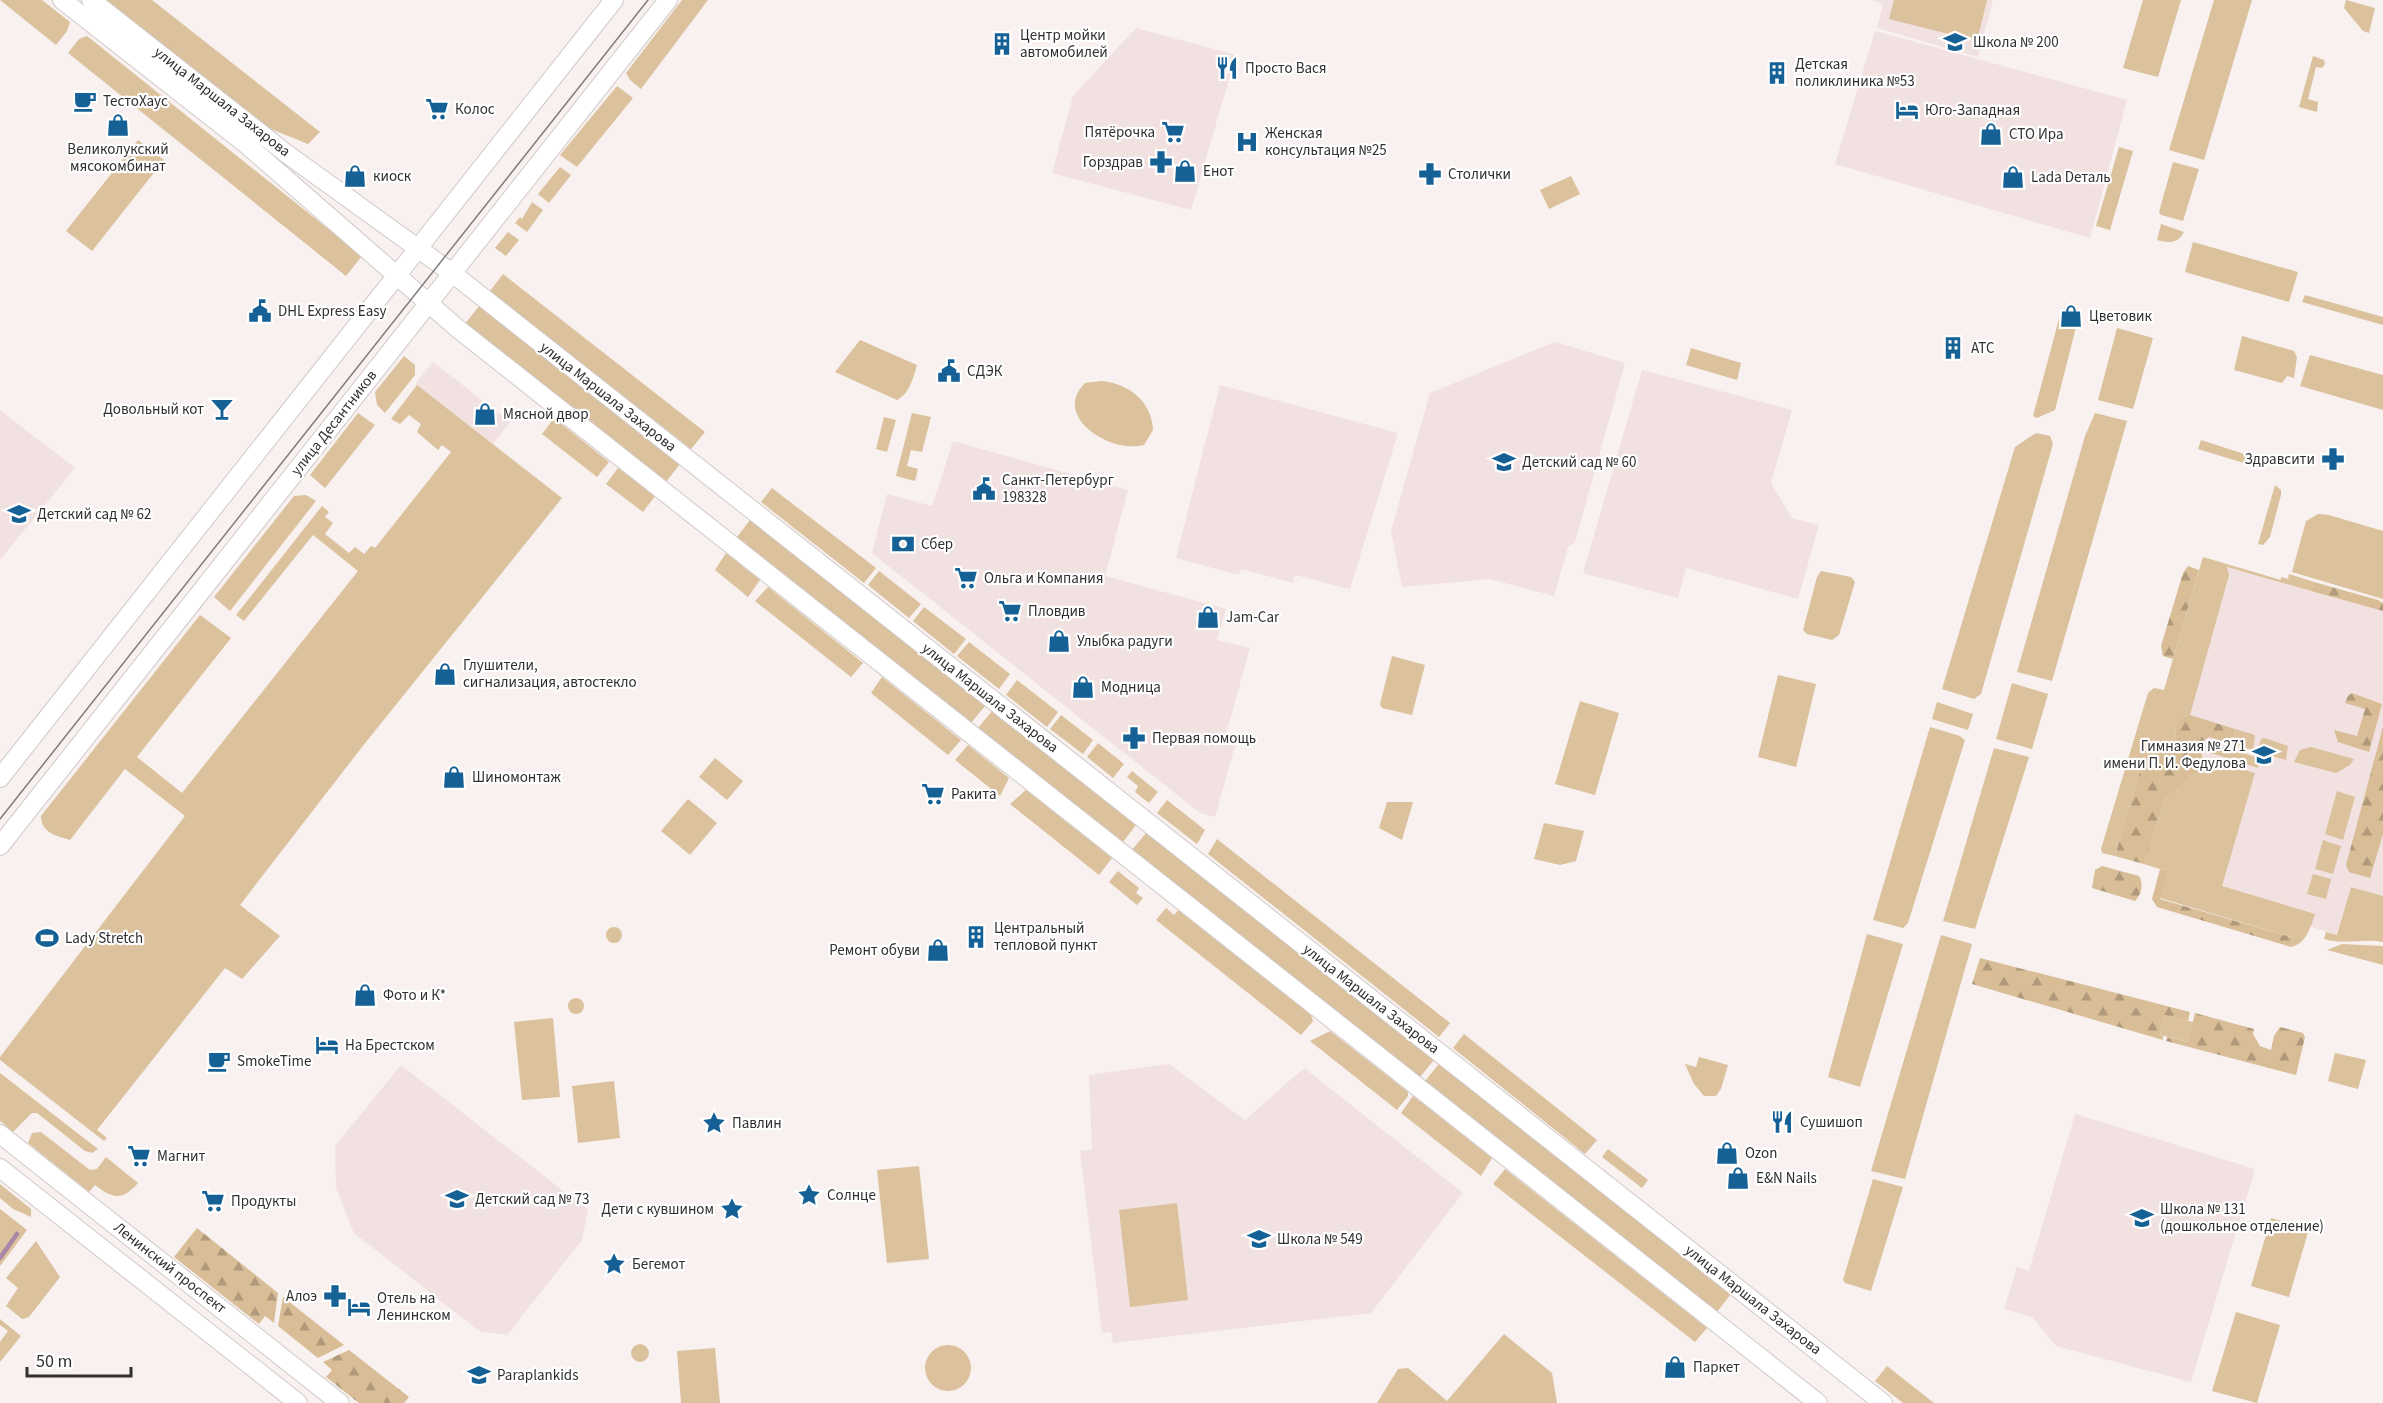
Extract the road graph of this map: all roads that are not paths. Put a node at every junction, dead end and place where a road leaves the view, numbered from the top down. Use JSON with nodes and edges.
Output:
{"nodes":[{"id":1,"x":62,"y":0,"type":"edge"},
{"id":2,"x":91,"y":0,"type":"edge"},
{"id":3,"x":614,"y":0,"type":"edge"},
{"id":4,"x":668,"y":0,"type":"edge"},
{"id":5,"x":418,"y":248,"type":"junction"},
{"id":6,"x":452,"y":273,"type":"junction"},
{"id":7,"x":397,"y":275,"type":"junction"},
{"id":8,"x":429,"y":303,"type":"junction"},
{"id":9,"x":0,"y":778,"type":"edge"},
{"id":10,"x":0,"y":846,"type":"edge"},
{"id":11,"x":0,"y":1134,"type":"edge"},
{"id":12,"x":0,"y":1167,"type":"edge"},
{"id":13,"x":298,"y":1403,"type":"edge"},
{"id":14,"x":340,"y":1403,"type":"edge"},
{"id":15,"x":1818,"y":1403,"type":"edge"},
{"id":16,"x":1883,"y":1403,"type":"edge"}],
"edges":[{"from":1,"to":7,"type":"street","name":"улица Маршала Захарова"},
{"from":2,"to":5,"type":"street","name":"улица Маршала Захарова"},
{"from":3,"to":5,"type":"street"},
{"from":4,"to":6,"type":"street","name":"улица Десантников"},
{"from":5,"to":6,"type":"street","name":"улица Маршала Захарова"},
{"from":5,"to":7,"type":"street"},
{"from":6,"to":8,"type":"street","name":"улица Десантников"},
{"from":6,"to":16,"type":"street","name":"улица Маршала Захарова"},
{"from":7,"to":8,"type":"street","name":"улица Маршала Захарова"},
{"from":7,"to":9,"type":"street"},
{"from":8,"to":10,"type":"street","name":"улица Десантников"},
{"from":8,"to":15,"type":"street","name":"улица Маршала Захарова"},
{"from":11,"to":14,"type":"street","name":"Ленинский проспект"},
{"from":12,"to":13,"type":"street","name":"Ленинский проспект"}]}
